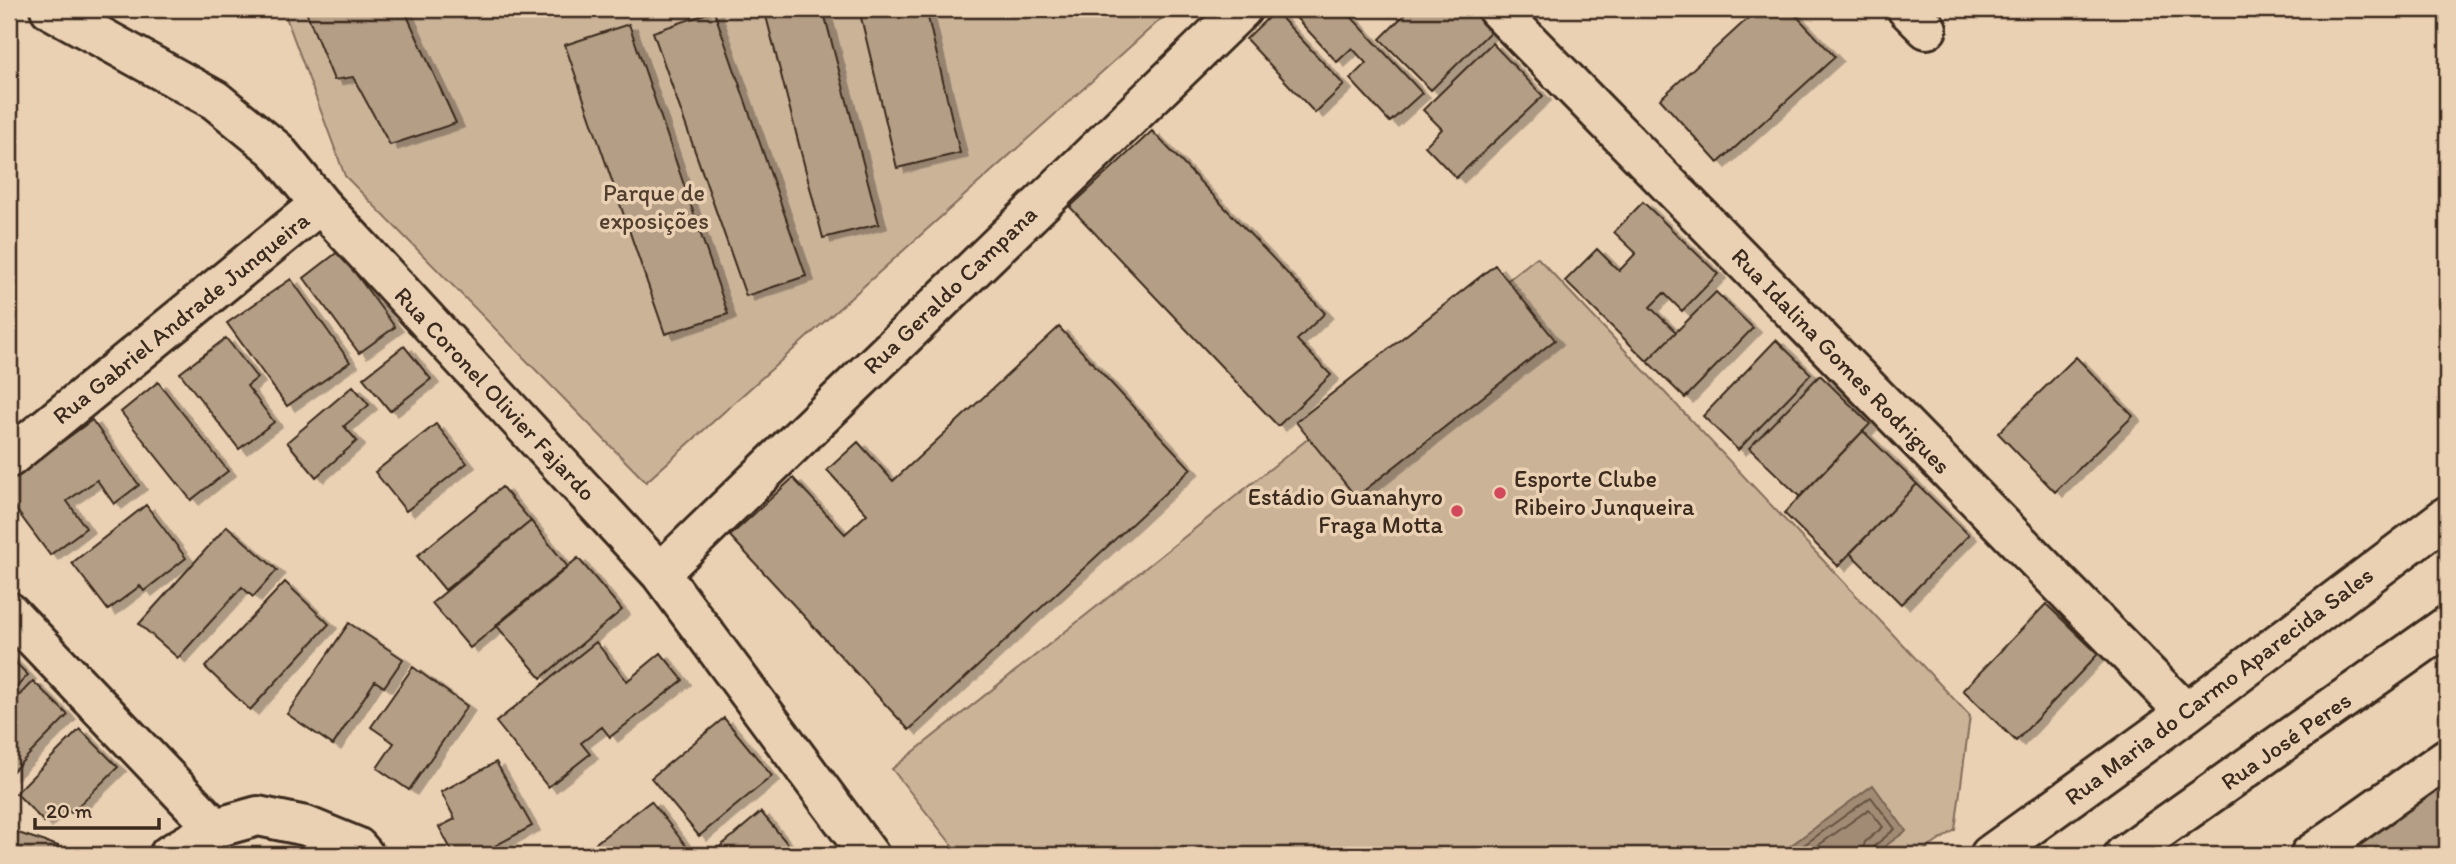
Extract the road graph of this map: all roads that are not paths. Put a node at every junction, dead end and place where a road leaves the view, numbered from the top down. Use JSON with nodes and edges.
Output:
{"nodes":[{"id":1,"x":50,"y":9,"type":"edge"},
{"id":2,"x":1242,"y":9,"type":"edge"},
{"id":3,"x":1497,"y":9,"type":"edge"},
{"id":4,"x":320,"y":204,"type":"junction"},
{"id":5,"x":9,"y":458,"type":"edge"},
{"id":6,"x":2447,"y":516,"type":"edge"},
{"id":7,"x":660,"y":573,"type":"junction"},
{"id":8,"x":9,"y":612,"type":"edge"},
{"id":9,"x":2447,"y":626,"type":"edge"},
{"id":10,"x":2186,"y":713,"type":"junction"},
{"id":11,"x":2447,"y":758,"type":"edge"},
{"id":12,"x":215,"y":828,"type":"junction"},
{"id":13,"x":169,"y":855,"type":"edge"},
{"id":14,"x":364,"y":855,"type":"edge"},
{"id":15,"x":870,"y":855,"type":"edge"},
{"id":16,"x":1990,"y":855,"type":"edge"},
{"id":17,"x":2124,"y":855,"type":"edge"},
{"id":18,"x":2309,"y":855,"type":"edge"}],
"edges":[{"from":1,"to":4,"type":"street","name":"Rua Coronel Olivier Fajardo"},
{"from":2,"to":7,"type":"street","name":"Rua Geraldo Campana"},
{"from":3,"to":10,"type":"street","name":"Rua Idalina Gomes Rodrigues"},
{"from":4,"to":5,"type":"street","name":"Rua Gabriel Andrade Junqueira"},
{"from":4,"to":7,"type":"street","name":"Rua Coronel Olivier Fajardo"},
{"from":6,"to":10,"type":"street","name":"Rua Maria do Carmo Aparecida Sales"},
{"from":7,"to":15,"type":"street","name":"Rua Coronel Olivier Fajardo"},
{"from":8,"to":12,"type":"street"},
{"from":9,"to":17,"type":"street","name":"Rua José Peres"},
{"from":10,"to":16,"type":"street","name":"Rua Maria do Carmo Aparecida Sales"},
{"from":11,"to":18,"type":"street"},
{"from":12,"to":13,"type":"street"},
{"from":12,"to":14,"type":"street"}]}
